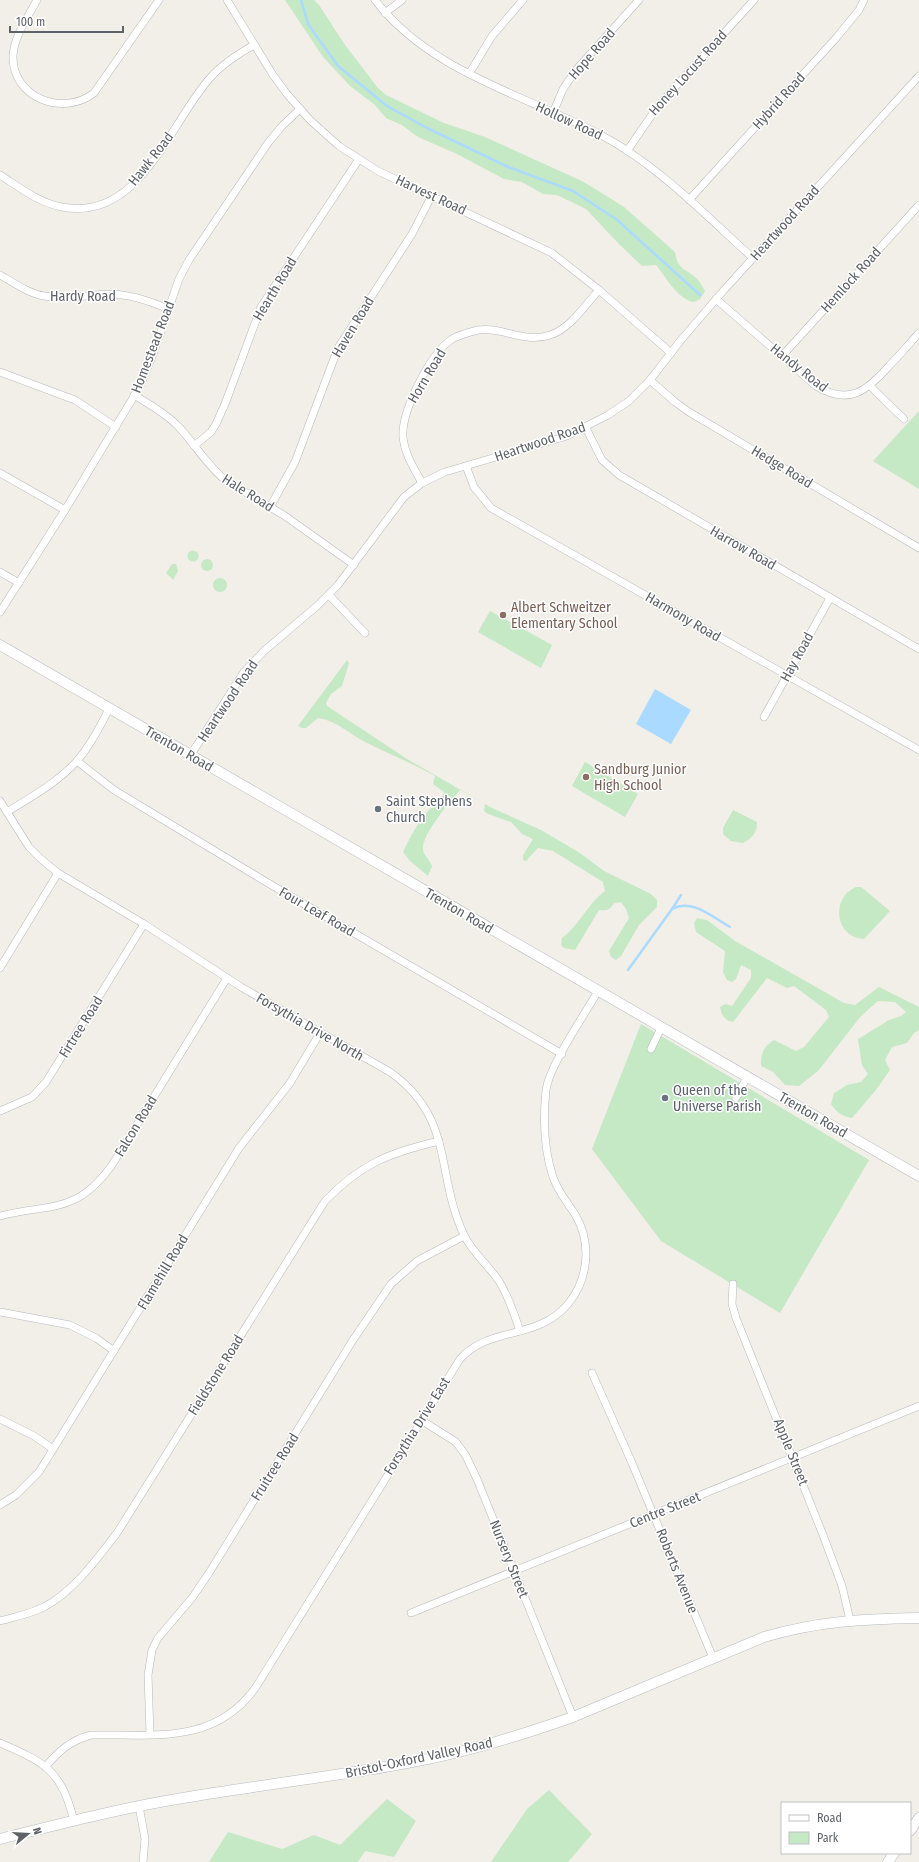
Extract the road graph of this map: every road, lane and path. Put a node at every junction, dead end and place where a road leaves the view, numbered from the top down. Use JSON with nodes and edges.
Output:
{"nodes":[{"id":1,"x":37,"y":0,"type":"edge"},
{"id":2,"x":159,"y":0,"type":"edge"},
{"id":3,"x":227,"y":0,"type":"edge"},
{"id":4,"x":375,"y":0,"type":"edge"},
{"id":5,"x":402,"y":0,"type":"edge"},
{"id":6,"x":524,"y":0,"type":"edge"},
{"id":7,"x":639,"y":0,"type":"edge"},
{"id":8,"x":754,"y":0,"type":"edge"},
{"id":9,"x":864,"y":0,"type":"edge"},
{"id":10,"x":385,"y":13,"type":"junction"},
{"id":11,"x":254,"y":45,"type":"junction"},
{"id":12,"x":469,"y":74,"type":"junction"},
{"id":13,"x":919,"y":76,"type":"edge"},
{"id":14,"x":300,"y":109,"type":"junction"},
{"id":15,"x":554,"y":113,"type":"junction"},
{"id":16,"x":627,"y":151,"type":"junction"},
{"id":17,"x":359,"y":159,"type":"junction"},
{"id":18,"x":0,"y":175,"type":"edge"},
{"id":19,"x":431,"y":197,"type":"junction"},
{"id":20,"x":689,"y":200,"type":"junction"},
{"id":21,"x":919,"y":205,"type":"edge"},
{"id":22,"x":753,"y":258,"type":"junction"},
{"id":23,"x":0,"y":275,"type":"edge"},
{"id":24,"x":599,"y":290,"type":"junction"},
{"id":25,"x":716,"y":300,"type":"junction"},
{"id":26,"x":168,"y":309,"type":"junction"},
{"id":27,"x":919,"y":333,"type":"edge"},
{"id":28,"x":671,"y":353,"type":"junction"},
{"id":29,"x":782,"y":356,"type":"junction"},
{"id":30,"x":0,"y":372,"type":"edge"},
{"id":31,"x":650,"y":380,"type":"junction"},
{"id":32,"x":870,"y":386,"type":"junction"},
{"id":33,"x":134,"y":395,"type":"junction"},
{"id":34,"x":904,"y":419,"type":"dead end"},
{"id":35,"x":116,"y":427,"type":"junction"},
{"id":36,"x":586,"y":428,"type":"junction"},
{"id":37,"x":194,"y":446,"type":"junction"},
{"id":38,"x":466,"y":466,"type":"junction"},
{"id":39,"x":0,"y":473,"type":"edge"},
{"id":40,"x":422,"y":482,"type":"junction"},
{"id":41,"x":270,"y":507,"type":"junction"},
{"id":42,"x":65,"y":510,"type":"junction"},
{"id":43,"x":919,"y":548,"type":"edge"},
{"id":44,"x":354,"y":565,"type":"junction"},
{"id":45,"x":0,"y":572,"type":"edge"},
{"id":46,"x":19,"y":583,"type":"junction"},
{"id":47,"x":329,"y":595,"type":"junction"},
{"id":48,"x":830,"y":598,"type":"junction"},
{"id":49,"x":0,"y":612,"type":"edge"},
{"id":50,"x":365,"y":633,"type":"dead end"},
{"id":51,"x":0,"y":645,"type":"edge"},
{"id":52,"x":919,"y":650,"type":"edge"},
{"id":53,"x":786,"y":676,"type":"junction"},
{"id":54,"x":110,"y":709,"type":"junction"},
{"id":55,"x":764,"y":717,"type":"dead end"},
{"id":56,"x":919,"y":750,"type":"edge"},
{"id":57,"x":190,"y":756,"type":"junction"},
{"id":58,"x":77,"y":761,"type":"junction"},
{"id":59,"x":0,"y":801,"type":"edge"},
{"id":60,"x":7,"y":812,"type":"junction"},
{"id":61,"x":58,"y":873,"type":"junction"},
{"id":62,"x":144,"y":924,"type":"junction"},
{"id":63,"x":0,"y":968,"type":"edge"},
{"id":64,"x":227,"y":978,"type":"junction"},
{"id":65,"x":598,"y":992,"type":"junction"},
{"id":66,"x":661,"y":1028,"type":"junction"},
{"id":67,"x":320,"y":1033,"type":"junction"},
{"id":68,"x":651,"y":1049,"type":"dead end"},
{"id":69,"x":562,"y":1054,"type":"junction"},
{"id":70,"x":747,"y":1077,"type":"junction"},
{"id":71,"x":736,"y":1098,"type":"dead end"},
{"id":72,"x":0,"y":1111,"type":"edge"},
{"id":73,"x":439,"y":1141,"type":"junction"},
{"id":74,"x":919,"y":1176,"type":"edge"},
{"id":75,"x":0,"y":1216,"type":"edge"},
{"id":76,"x":464,"y":1236,"type":"junction"},
{"id":77,"x":733,"y":1284,"type":"dead end"},
{"id":78,"x":0,"y":1312,"type":"edge"},
{"id":79,"x":520,"y":1331,"type":"junction"},
{"id":80,"x":114,"y":1351,"type":"junction"},
{"id":81,"x":592,"y":1373,"type":"dead end"},
{"id":82,"x":919,"y":1406,"type":"edge"},
{"id":83,"x":0,"y":1419,"type":"edge"},
{"id":84,"x":421,"y":1420,"type":"junction"},
{"id":85,"x":53,"y":1449,"type":"junction"},
{"id":86,"x":793,"y":1457,"type":"junction"},
{"id":87,"x":0,"y":1505,"type":"edge"},
{"id":88,"x":654,"y":1514,"type":"junction"},
{"id":89,"x":513,"y":1570,"type":"junction"},
{"id":90,"x":411,"y":1613,"type":"dead end"},
{"id":91,"x":919,"y":1618,"type":"edge"},
{"id":92,"x":850,"y":1620,"type":"junction"},
{"id":93,"x":0,"y":1621,"type":"edge"},
{"id":94,"x":713,"y":1658,"type":"junction"},
{"id":95,"x":573,"y":1717,"type":"junction"},
{"id":96,"x":150,"y":1734,"type":"junction"},
{"id":97,"x":0,"y":1742,"type":"edge"},
{"id":98,"x":46,"y":1766,"type":"junction"},
{"id":99,"x":139,"y":1806,"type":"junction"},
{"id":100,"x":919,"y":1818,"type":"edge"},
{"id":101,"x":74,"y":1821,"type":"junction"},
{"id":102,"x":911,"y":1830,"type":"edge"},
{"id":103,"x":0,"y":1839,"type":"edge"},
{"id":104,"x":143,"y":1862,"type":"edge"}],
"edges":[{"from":1,"to":2,"type":"street"},
{"from":3,"to":11,"type":"street","name":"Harvest Road"},
{"from":4,"to":10,"type":"street","name":"Hollow Road"},
{"from":5,"to":10,"type":"street"},
{"from":6,"to":12,"type":"street"},
{"from":7,"to":15,"type":"street","name":"Hope Road"},
{"from":8,"to":16,"type":"street","name":"Honey Locust Road"},
{"from":9,"to":20,"type":"street","name":"Hybrid Road"},
{"from":10,"to":12,"type":"street","name":"Hollow Road"},
{"from":11,"to":14,"type":"street","name":"Harvest Road"},
{"from":11,"to":18,"type":"street","name":"Hawk Road"},
{"from":12,"to":15,"type":"street","name":"Hollow Road"},
{"from":13,"to":22,"type":"street","name":"Heartwood Road"},
{"from":14,"to":17,"type":"street","name":"Harvest Road"},
{"from":14,"to":26,"type":"street","name":"Homestead Road"},
{"from":15,"to":16,"type":"street","name":"Hollow Road"},
{"from":16,"to":20,"type":"street","name":"Hollow Road"},
{"from":17,"to":19,"type":"street","name":"Harvest Road"},
{"from":17,"to":37,"type":"street","name":"Hearth Road"},
{"from":19,"to":24,"type":"street","name":"Harvest Road"},
{"from":19,"to":41,"type":"street","name":"Haven Road"},
{"from":20,"to":22,"type":"street","name":"Hollow Road"},
{"from":21,"to":29,"type":"street","name":"Hemlock Road"},
{"from":22,"to":25,"type":"street","name":"Heartwood Road"},
{"from":23,"to":26,"type":"street","name":"Hardy Road"},
{"from":24,"to":28,"type":"street","name":"Harvest Road"},
{"from":24,"to":40,"type":"street","name":"Horn Road"},
{"from":25,"to":28,"type":"street","name":"Heartwood Road"},
{"from":25,"to":29,"type":"street","name":"Handy Road"},
{"from":26,"to":33,"type":"street","name":"Homestead Road"},
{"from":27,"to":32,"type":"street","name":"Handy Road"},
{"from":28,"to":31,"type":"street","name":"Heartwood Road"},
{"from":29,"to":32,"type":"street","name":"Handy Road"},
{"from":30,"to":35,"type":"street"},
{"from":31,"to":36,"type":"street","name":"Heartwood Road"},
{"from":31,"to":43,"type":"street","name":"Hedge Road"},
{"from":32,"to":34,"type":"street"},
{"from":33,"to":35,"type":"street","name":"Homestead Road"},
{"from":33,"to":37,"type":"street","name":"Hale Road"},
{"from":35,"to":42,"type":"street","name":"Homestead Road"},
{"from":36,"to":38,"type":"street","name":"Heartwood Road"},
{"from":36,"to":48,"type":"street","name":"Harrow Road"},
{"from":37,"to":41,"type":"street","name":"Hale Road"},
{"from":38,"to":40,"type":"street","name":"Heartwood Road"},
{"from":38,"to":53,"type":"street","name":"Harmony Road"},
{"from":39,"to":42,"type":"street"},
{"from":40,"to":44,"type":"street","name":"Heartwood Road"},
{"from":41,"to":44,"type":"street","name":"Hale Road"},
{"from":42,"to":46,"type":"street","name":"Homestead Road"},
{"from":44,"to":47,"type":"street","name":"Heartwood Road"},
{"from":45,"to":46,"type":"street"},
{"from":46,"to":49,"type":"street","name":"Homestead Road"},
{"from":47,"to":50,"type":"street"},
{"from":47,"to":57,"type":"street","name":"Heartwood Road"},
{"from":48,"to":52,"type":"street","name":"Harrow Road"},
{"from":48,"to":53,"type":"street","name":"Hay Road"},
{"from":51,"to":54,"type":"main road","name":"Trenton Road"},
{"from":53,"to":55,"type":"street","name":"Hay Road"},
{"from":53,"to":56,"type":"street","name":"Harmony Road"},
{"from":54,"to":57,"type":"main road","name":"Trenton Road"},
{"from":54,"to":58,"type":"street"},
{"from":57,"to":65,"type":"main road","name":"Trenton Road"},
{"from":58,"to":60,"type":"street"},
{"from":58,"to":69,"type":"street","name":"Four Leaf Road"},
{"from":59,"to":60,"type":"street","name":"Forsythia Drive North"},
{"from":60,"to":61,"type":"street","name":"Forsythia Drive North"},
{"from":61,"to":62,"type":"street","name":"Forsythia Drive North"},
{"from":61,"to":63,"type":"street"},
{"from":62,"to":64,"type":"street","name":"Forsythia Drive North"},
{"from":62,"to":72,"type":"street","name":"Firtree Road"},
{"from":64,"to":67,"type":"street","name":"Forsythia Drive North"},
{"from":64,"to":75,"type":"street","name":"Falcon Road"},
{"from":65,"to":66,"type":"main road","name":"Trenton Road"},
{"from":65,"to":69,"type":"street","name":"Forsythia Drive East"},
{"from":66,"to":68,"type":"street"},
{"from":66,"to":70,"type":"main road","name":"Trenton Road"},
{"from":67,"to":73,"type":"street","name":"Forsythia Drive North"},
{"from":67,"to":80,"type":"street","name":"Flamehill Road"},
{"from":69,"to":79,"type":"street","name":"Forsythia Drive East"},
{"from":70,"to":71,"type":"street"},
{"from":70,"to":74,"type":"main road","name":"Trenton Road"},
{"from":73,"to":76,"type":"street","name":"Forsythia Drive North"},
{"from":73,"to":93,"type":"street","name":"Fieldstone Road"},
{"from":76,"to":79,"type":"street","name":"Forsythia Drive North"},
{"from":76,"to":96,"type":"street","name":"Fruitree Road"},
{"from":77,"to":86,"type":"street","name":"Apple Street"},
{"from":78,"to":80,"type":"street"},
{"from":79,"to":84,"type":"street","name":"Forsythia Drive East"},
{"from":80,"to":85,"type":"street","name":"Flamehill Road"},
{"from":81,"to":88,"type":"street","name":"Roberts Avenue"},
{"from":82,"to":86,"type":"street","name":"Centre Street"},
{"from":83,"to":85,"type":"street"},
{"from":84,"to":89,"type":"street","name":"Nursery Street"},
{"from":84,"to":96,"type":"street","name":"Forsythia Drive East"},
{"from":85,"to":87,"type":"street","name":"Flamehill Road"},
{"from":86,"to":88,"type":"street","name":"Centre Street"},
{"from":86,"to":92,"type":"street","name":"Apple Street"},
{"from":88,"to":89,"type":"street","name":"Centre Street"},
{"from":88,"to":94,"type":"street","name":"Roberts Avenue"},
{"from":89,"to":90,"type":"street","name":"Centre Street"},
{"from":89,"to":95,"type":"street","name":"Nursery Street"},
{"from":91,"to":92,"type":"main road","name":"Bristol-Oxford Valley Road"},
{"from":92,"to":94,"type":"main road","name":"Bristol-Oxford Valley Road"},
{"from":94,"to":95,"type":"main road","name":"Bristol-Oxford Valley Road"},
{"from":95,"to":99,"type":"main road","name":"Bristol-Oxford Valley Road"},
{"from":96,"to":98,"type":"street","name":"Forsythia Drive East"},
{"from":97,"to":98,"type":"street"},
{"from":98,"to":101,"type":"street"},
{"from":99,"to":101,"type":"main road","name":"Bristol-Oxford Valley Road"},
{"from":99,"to":104,"type":"street"},
{"from":100,"to":102,"type":"main road"},
{"from":101,"to":103,"type":"main road","name":"Bristol-Oxford Valley Road"}]}
